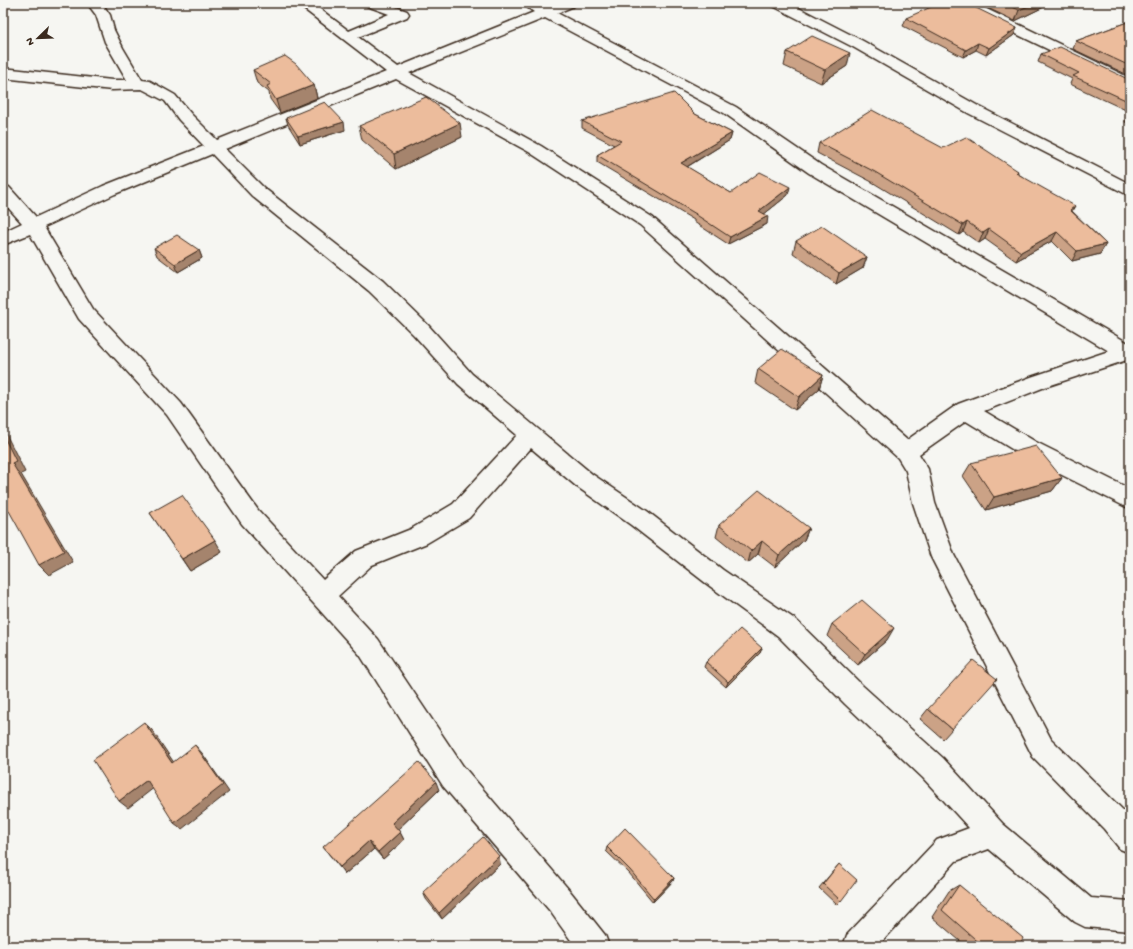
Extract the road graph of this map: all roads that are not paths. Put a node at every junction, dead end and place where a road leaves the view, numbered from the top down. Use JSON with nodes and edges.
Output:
{"nodes":[{"id":1,"x":94,"y":3,"type":"edge"},
{"id":2,"x":303,"y":3,"type":"edge"},
{"id":3,"x":372,"y":3,"type":"edge"},
{"id":4,"x":528,"y":3,"type":"edge"},
{"id":5,"x":569,"y":3,"type":"edge"},
{"id":6,"x":778,"y":3,"type":"edge"},
{"id":7,"x":963,"y":3,"type":"edge"},
{"id":8,"x":545,"y":13,"type":"junction"},
{"id":9,"x":347,"y":37,"type":"junction"},
{"id":10,"x":395,"y":72,"type":"junction"},
{"id":11,"x":3,"y":73,"type":"edge"},
{"id":12,"x":137,"y":84,"type":"junction"},
{"id":13,"x":1130,"y":84,"type":"edge"},
{"id":14,"x":214,"y":147,"type":"junction"},
{"id":15,"x":3,"y":191,"type":"edge"},
{"id":16,"x":1130,"y":191,"type":"edge"},
{"id":17,"x":34,"y":226,"type":"junction"},
{"id":18,"x":3,"y":239,"type":"edge"},
{"id":19,"x":1128,"y":351,"type":"edge"},
{"id":20,"x":965,"y":410,"type":"junction"},
{"id":21,"x":530,"y":435,"type":"junction"},
{"id":22,"x":906,"y":452,"type":"junction"},
{"id":23,"x":1130,"y":500,"type":"edge"},
{"id":24,"x":322,"y":594,"type":"junction"},
{"id":25,"x":993,"y":834,"type":"junction"},
{"id":26,"x":1130,"y":839,"type":"edge"},
{"id":27,"x":1130,"y":916,"type":"edge"},
{"id":28,"x":594,"y":946,"type":"edge"},
{"id":29,"x":858,"y":946,"type":"edge"}],
"edges":[{"from":1,"to":12,"type":"street"},
{"from":2,"to":9,"type":"street"},
{"from":3,"to":9,"type":"street"},
{"from":4,"to":8,"type":"street"},
{"from":5,"to":8,"type":"street"},
{"from":6,"to":16,"type":"street"},
{"from":7,"to":13,"type":"street"},
{"from":8,"to":10,"type":"street"},
{"from":8,"to":19,"type":"street"},
{"from":9,"to":10,"type":"street"},
{"from":10,"to":14,"type":"street"},
{"from":10,"to":22,"type":"street"},
{"from":11,"to":12,"type":"street"},
{"from":12,"to":14,"type":"street"},
{"from":14,"to":17,"type":"street"},
{"from":14,"to":21,"type":"street"},
{"from":15,"to":17,"type":"street"},
{"from":17,"to":18,"type":"street"},
{"from":17,"to":24,"type":"street"},
{"from":19,"to":20,"type":"street"},
{"from":20,"to":22,"type":"street"},
{"from":20,"to":23,"type":"street"},
{"from":21,"to":24,"type":"street"},
{"from":21,"to":25,"type":"street"},
{"from":22,"to":26,"type":"street"},
{"from":24,"to":28,"type":"street"},
{"from":25,"to":27,"type":"street"},
{"from":25,"to":29,"type":"street"}]}
